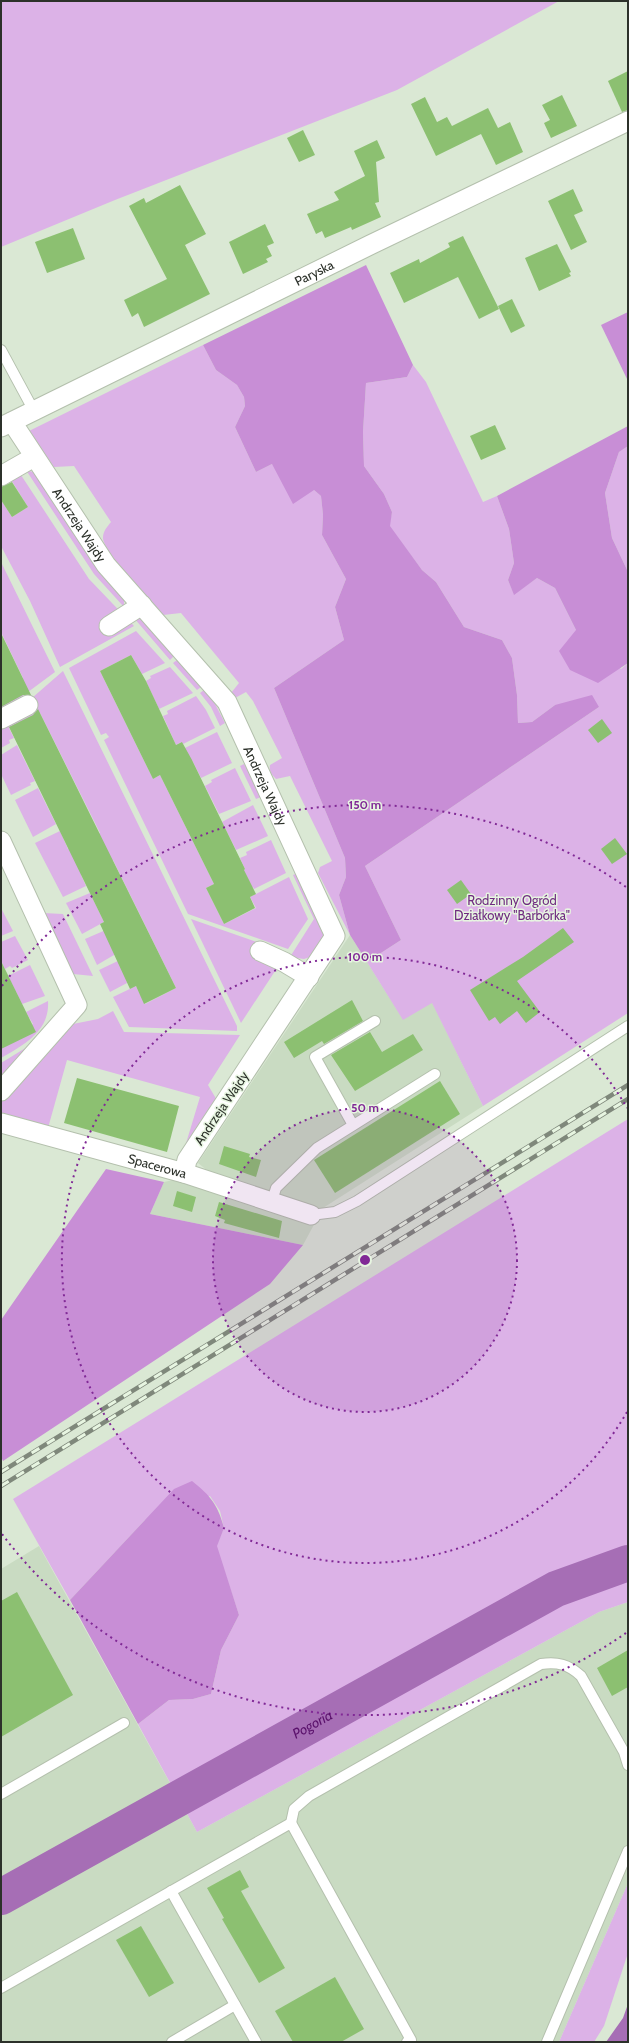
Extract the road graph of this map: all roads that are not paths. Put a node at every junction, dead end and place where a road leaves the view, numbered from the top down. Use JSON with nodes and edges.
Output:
{"nodes":[{"id":1,"x":628,"y":121,"type":"edge"},
{"id":2,"x":1,"y":350,"type":"edge"},
{"id":3,"x":34,"y":411,"type":"junction"},
{"id":4,"x":6,"y":424,"type":"edge"},
{"id":5,"x":34,"y":457,"type":"junction"},
{"id":6,"x":1,"y":476,"type":"edge"},
{"id":7,"x":142,"y":605,"type":"junction"},
{"id":8,"x":109,"y":626,"type":"dead end"},
{"id":9,"x":28,"y":705,"type":"dead end"},
{"id":10,"x":1,"y":719,"type":"edge"},
{"id":11,"x":1,"y":841,"type":"edge"},
{"id":12,"x":260,"y":951,"type":"dead end"},
{"id":13,"x":308,"y":977,"type":"junction"},
{"id":14,"x":375,"y":1021,"type":"dead end"},
{"id":15,"x":628,"y":1026,"type":"edge"},
{"id":16,"x":435,"y":1074,"type":"dead end"},
{"id":17,"x":1,"y":1091,"type":"edge"},
{"id":18,"x":1,"y":1123,"type":"edge"},
{"id":19,"x":353,"y":1125,"type":"junction"},
{"id":20,"x":184,"y":1173,"type":"junction"},
{"id":21,"x":272,"y":1201,"type":"junction"},
{"id":22,"x":311,"y":1215,"type":"joint"},
{"id":23,"x":124,"y":1723,"type":"dead end"},
{"id":24,"x":628,"y":1765,"type":"edge"},
{"id":25,"x":1,"y":1794,"type":"edge"},
{"id":26,"x":291,"y":1823,"type":"junction"},
{"id":27,"x":628,"y":1850,"type":"edge"},
{"id":28,"x":171,"y":1891,"type":"junction"},
{"id":29,"x":1,"y":1988,"type":"edge"},
{"id":30,"x":236,"y":2005,"type":"junction"},
{"id":31,"x":410,"y":2041,"type":"edge"},
{"id":32,"x":172,"y":2042,"type":"edge"},
{"id":33,"x":256,"y":2042,"type":"edge"},
{"id":34,"x":547,"y":2042,"type":"edge"}],
"edges":[{"from":1,"to":3,"type":"street","name":"Paryska"},
{"from":2,"to":3,"type":"lane"},
{"from":3,"to":4,"type":"street","name":"Paryska"},
{"from":4,"to":5,"type":"street","name":"Andrzeja Wajdy"},
{"from":5,"to":6,"type":"street"},
{"from":5,"to":7,"type":"street","name":"Andrzeja Wajdy"},
{"from":7,"to":8,"type":"street"},
{"from":7,"to":13,"type":"street","name":"Andrzeja Wajdy"},
{"from":9,"to":10,"type":"street"},
{"from":11,"to":17,"type":"street"},
{"from":12,"to":13,"type":"street"},
{"from":13,"to":20,"type":"street","name":"Andrzeja Wajdy"},
{"from":14,"to":19,"type":"lane"},
{"from":15,"to":22,"type":"lane"},
{"from":16,"to":19,"type":"lane"},
{"from":18,"to":20,"type":"street","name":"Spacerowa"},
{"from":19,"to":21,"type":"lane"},
{"from":20,"to":21,"type":"street","name":"Spacerowa"},
{"from":21,"to":22,"type":"street","name":"Spacerowa"},
{"from":23,"to":25,"type":"lane"},
{"from":24,"to":26,"type":"lane"},
{"from":26,"to":28,"type":"lane"},
{"from":26,"to":31,"type":"lane"},
{"from":27,"to":34,"type":"lane"},
{"from":28,"to":29,"type":"lane"},
{"from":28,"to":30,"type":"lane"},
{"from":30,"to":32,"type":"lane"},
{"from":30,"to":33,"type":"lane"}]}
